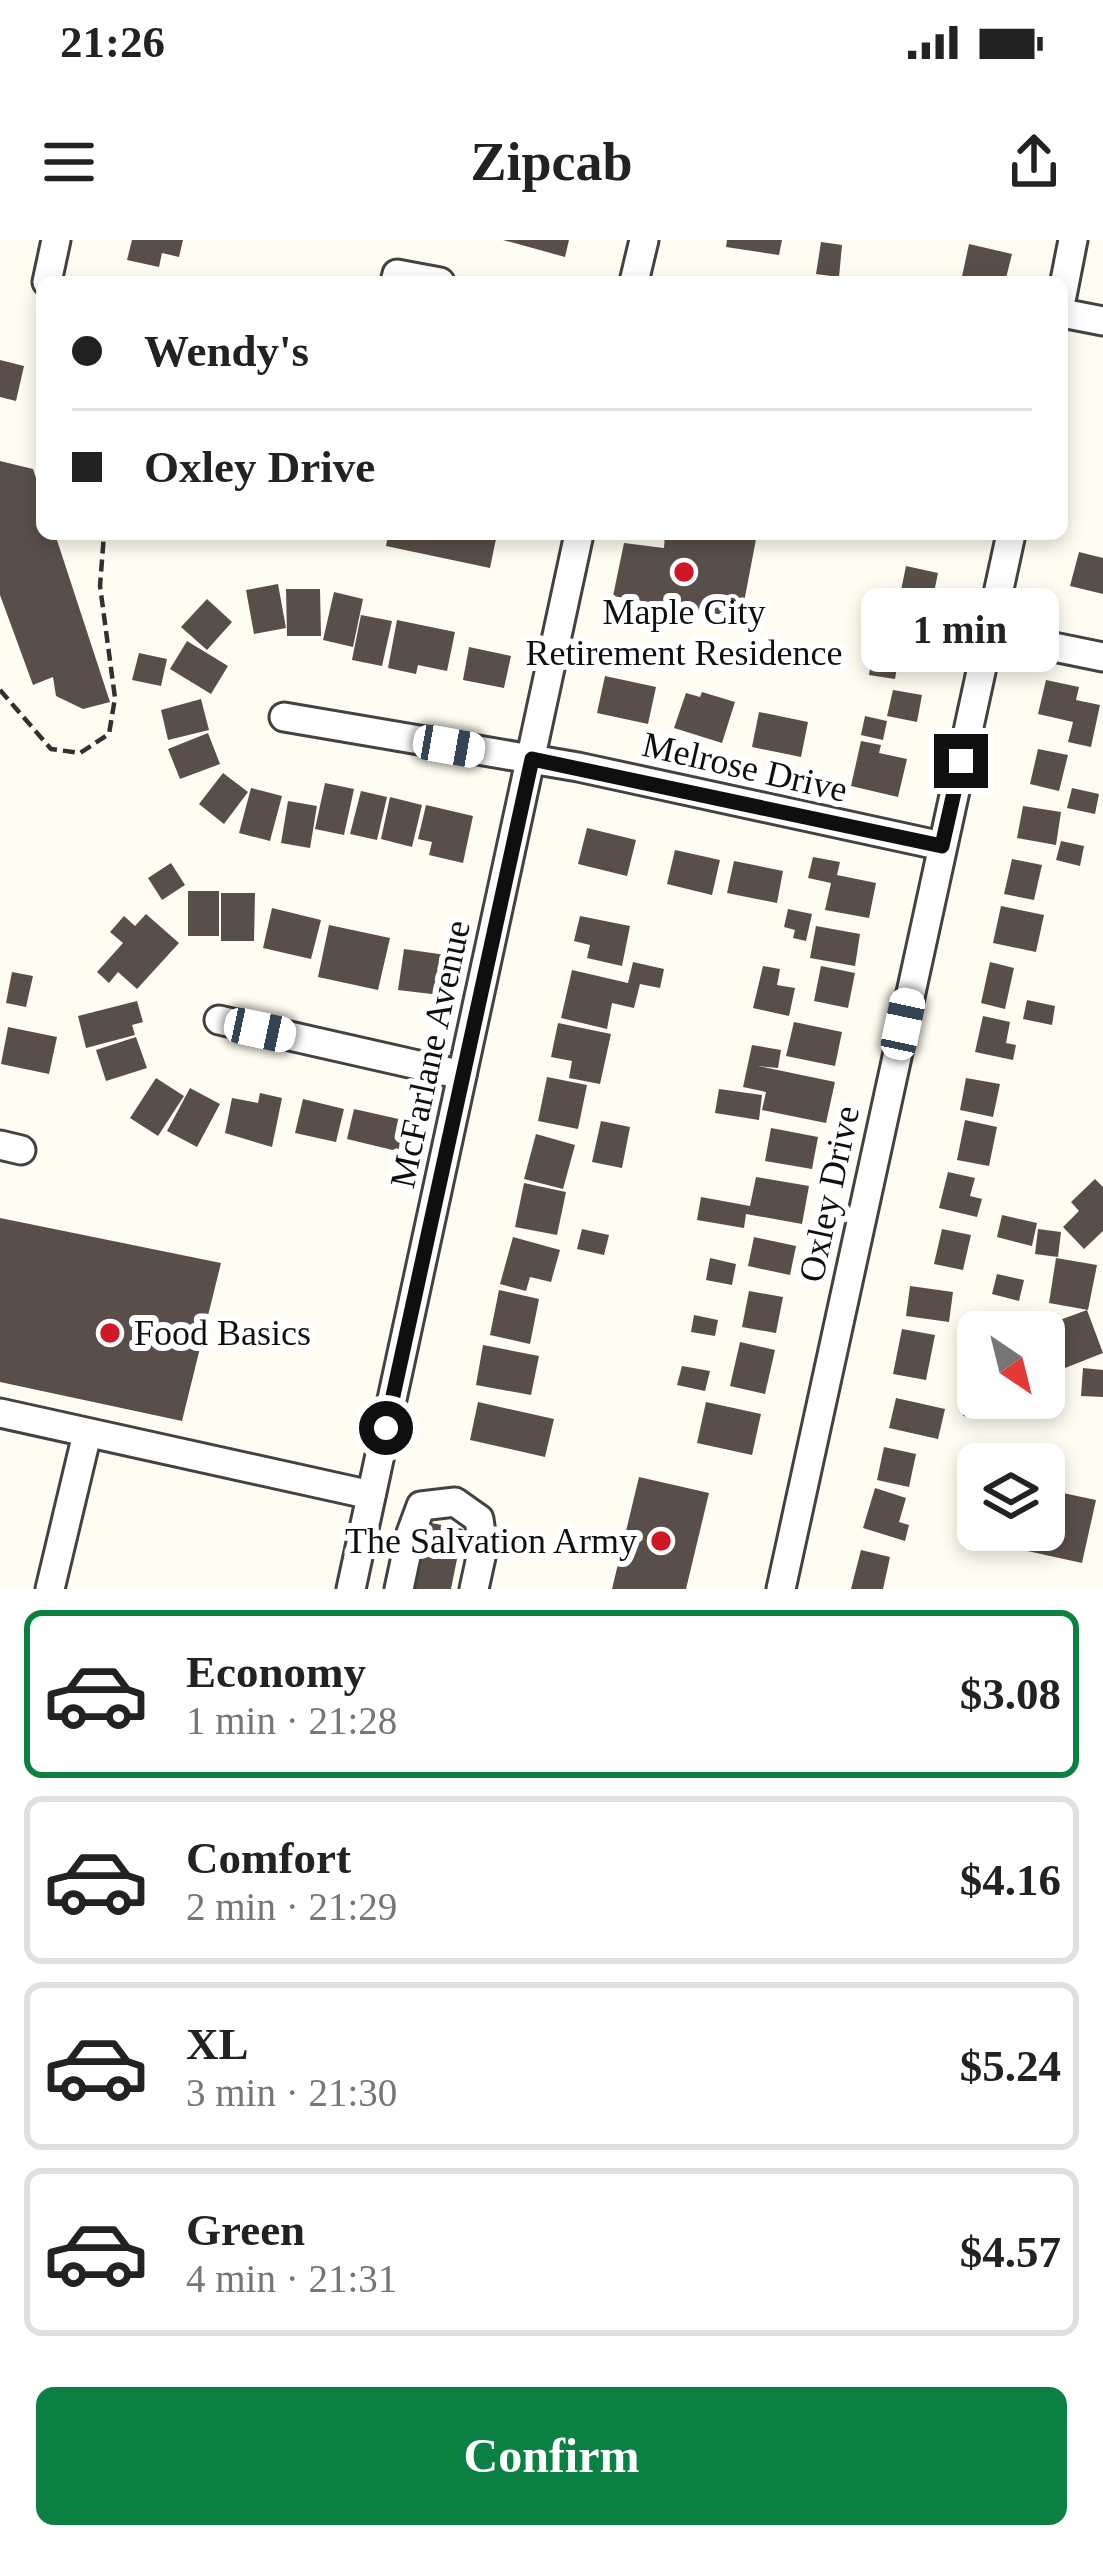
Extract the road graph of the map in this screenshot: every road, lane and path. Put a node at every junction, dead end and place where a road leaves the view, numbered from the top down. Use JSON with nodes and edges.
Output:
{"nodes":[{"id":1,"x":56,"y":240,"type":"edge"},
{"id":2,"x":644,"y":240,"type":"edge"},
{"id":3,"x":1073,"y":240,"type":"edge"},
{"id":4,"x":48,"y":276,"type":"edge"},
{"id":5,"x":635,"y":276,"type":"edge"},
{"id":6,"x":1066,"y":276,"type":"edge"},
{"id":7,"x":1068,"y":314,"type":"edge"},
{"id":8,"x":1103,"y":322,"type":"edge"},
{"id":9,"x":104,"y":540,"type":"edge"},
{"id":10,"x":578,"y":540,"type":"edge"},
{"id":11,"x":1010,"y":540,"type":"edge"},
{"id":12,"x":990,"y":634,"type":"junction"},
{"id":13,"x":1103,"y":657,"type":"edge"},
{"id":14,"x":0,"y":690,"type":"edge"},
{"id":15,"x":284,"y":717,"type":"dead end"},
{"id":16,"x":532,"y":759,"type":"junction"},
{"id":17,"x":942,"y":846,"type":"junction"},
{"id":18,"x":219,"y":1020,"type":"dead end"},
{"id":19,"x":462,"y":1075,"type":"junction"},
{"id":20,"x":0,"y":1413,"type":"edge"},
{"id":21,"x":87,"y":1434,"type":"junction"},
{"id":22,"x":371,"y":1495,"type":"junction"},
{"id":23,"x":50,"y":1589,"type":"edge"},
{"id":24,"x":351,"y":1589,"type":"edge"},
{"id":25,"x":399,"y":1589,"type":"edge"},
{"id":26,"x":474,"y":1589,"type":"edge"},
{"id":27,"x":781,"y":1589,"type":"edge"}],
"edges":[{"from":1,"to":4,"type":"street"},
{"from":2,"to":5,"type":"street"},
{"from":3,"to":6,"type":"street"},
{"from":7,"to":8,"type":"street"},
{"from":9,"to":14,"type":"path"},
{"from":10,"to":16,"type":"street","name":"McFarlane Avenue"},
{"from":11,"to":12,"type":"street","name":"Oxley Drive"},
{"from":12,"to":13,"type":"street"},
{"from":12,"to":17,"type":"street","name":"Oxley Drive"},
{"from":15,"to":16,"type":"street","name":"Melrose Drive"},
{"from":16,"to":17,"type":"street","name":"Melrose Drive"},
{"from":16,"to":19,"type":"street","name":"McFarlane Avenue"},
{"from":17,"to":27,"type":"street","name":"Oxley Drive"},
{"from":18,"to":19,"type":"street"},
{"from":19,"to":22,"type":"street","name":"McFarlane Avenue"},
{"from":20,"to":21,"type":"street"},
{"from":21,"to":22,"type":"street"},
{"from":21,"to":23,"type":"street"},
{"from":22,"to":24,"type":"street","name":"McFarlane Avenue"},
{"from":25,"to":26,"type":"street"}]}
